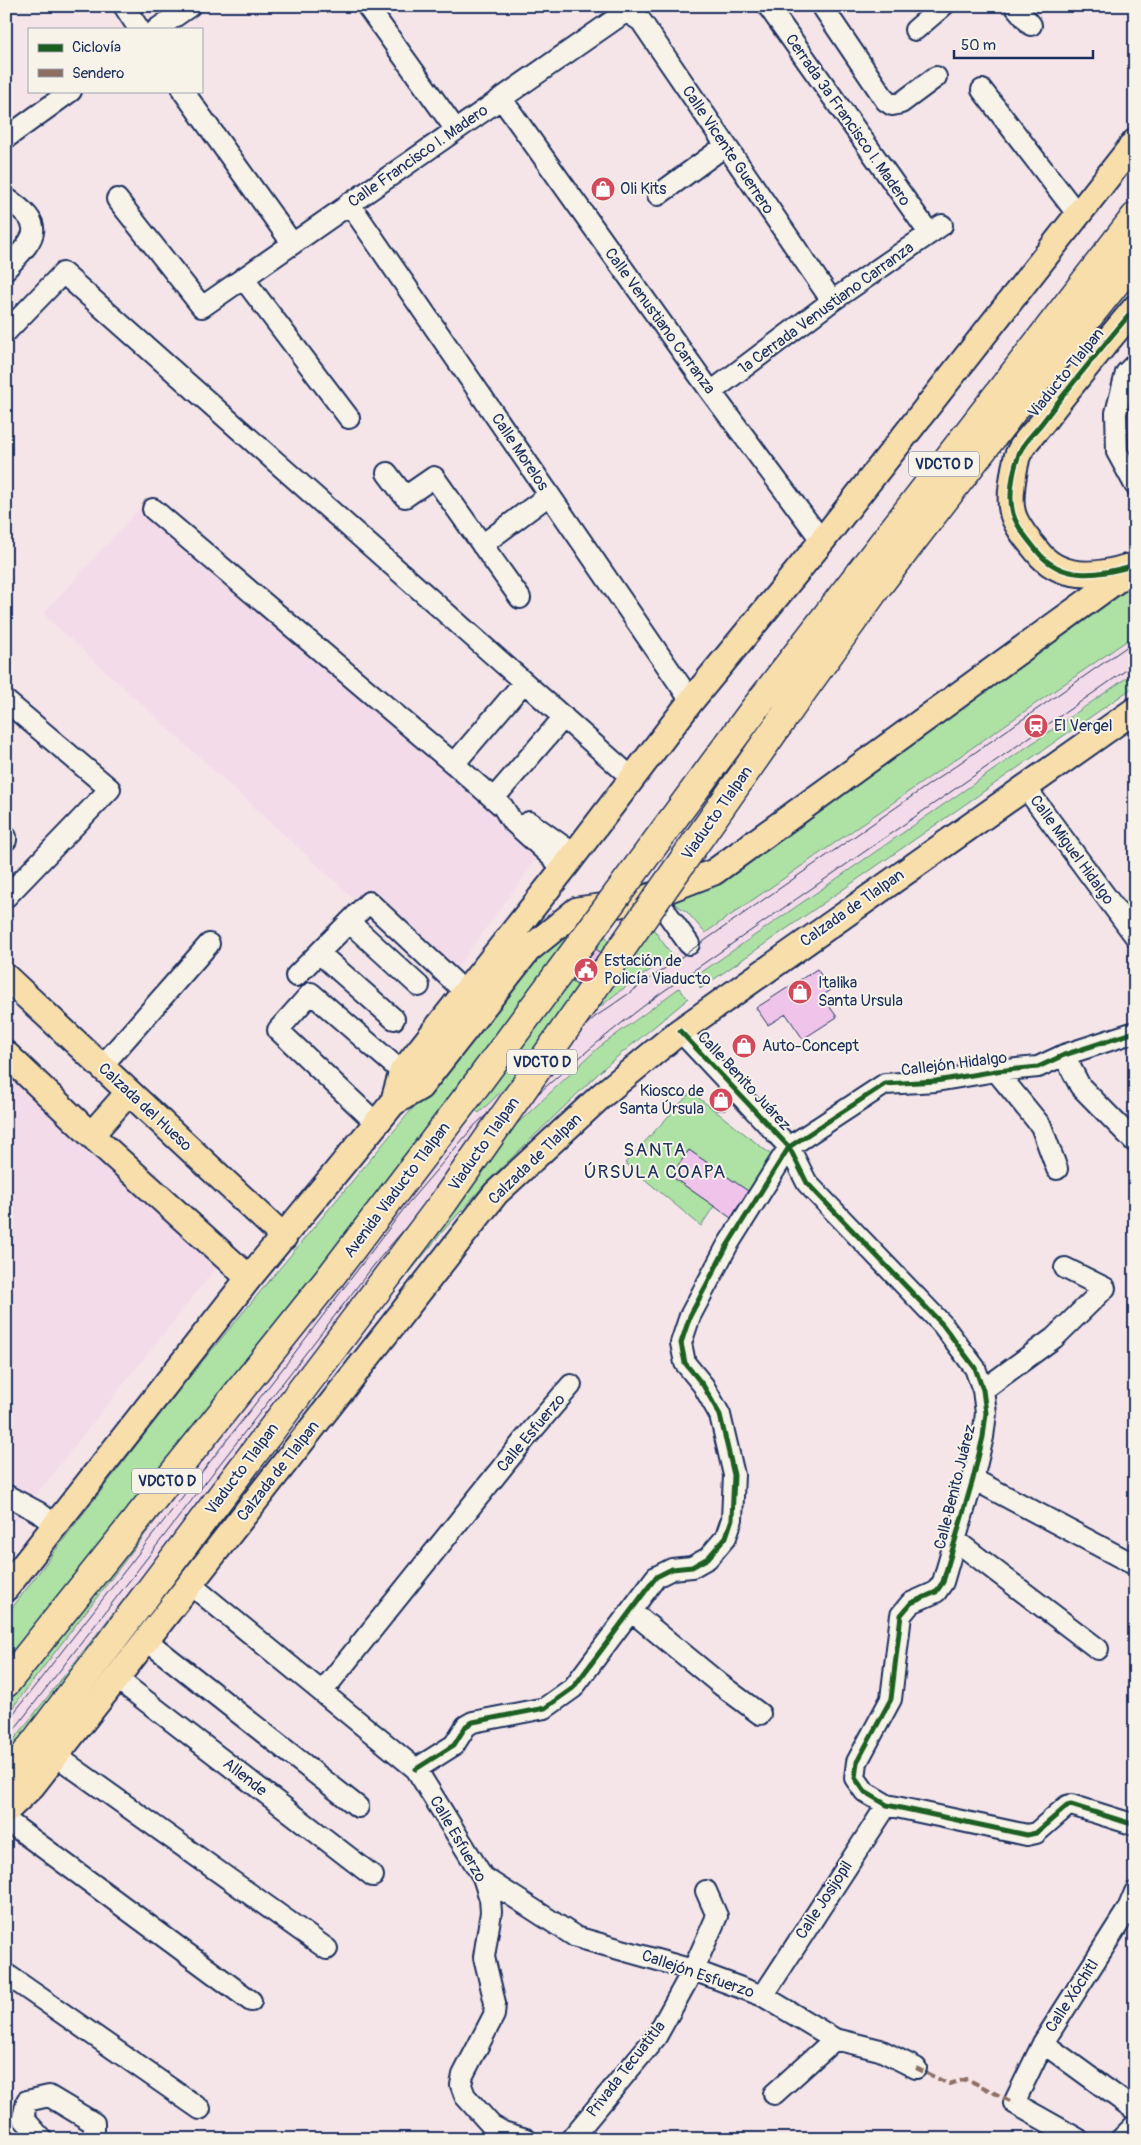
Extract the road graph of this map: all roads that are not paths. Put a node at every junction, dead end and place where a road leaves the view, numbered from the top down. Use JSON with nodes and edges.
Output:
{"nodes":[{"id":1,"x":124,"y":6,"type":"edge"},
{"id":2,"x":190,"y":6,"type":"edge"},
{"id":3,"x":367,"y":6,"type":"edge"},
{"id":4,"x":768,"y":6,"type":"edge"},
{"id":5,"x":822,"y":6,"type":"edge"},
{"id":6,"x":944,"y":6,"type":"edge"},
{"id":7,"x":1015,"y":6,"type":"edge"},
{"id":8,"x":626,"y":8,"type":"edge"},
{"id":9,"x":1031,"y":25,"type":"dead end"},
{"id":10,"x":138,"y":28,"type":"edge"},
{"id":11,"x":158,"y":28,"type":"edge"},
{"id":12,"x":915,"y":30,"type":"dead end"},
{"id":13,"x":936,"y":77,"type":"dead end"},
{"id":14,"x":982,"y":90,"type":"dead end"},
{"id":15,"x":70,"y":92,"type":"edge"},
{"id":16,"x":184,"y":92,"type":"edge"},
{"id":17,"x":501,"y":98,"type":"junction"},
{"id":18,"x":456,"y":130,"type":"junction"},
{"id":19,"x":6,"y":138,"type":"edge"},
{"id":20,"x":1135,"y":142,"type":"edge"},
{"id":21,"x":725,"y":146,"type":"junction"},
{"id":22,"x":658,"y":196,"type":"dead end"},
{"id":23,"x":6,"y":198,"type":"edge"},
{"id":24,"x":117,"y":199,"type":"dead end"},
{"id":25,"x":350,"y":204,"type":"junction"},
{"id":26,"x":1078,"y":215,"type":"junction"},
{"id":27,"x":1135,"y":217,"type":"edge"},
{"id":28,"x":935,"y":229,"type":"joint"},
{"id":29,"x":292,"y":243,"type":"junction"},
{"id":30,"x":1135,"y":258,"type":"edge"},
{"id":31,"x":6,"y":269,"type":"edge"},
{"id":32,"x":243,"y":278,"type":"junction"},
{"id":33,"x":832,"y":301,"type":"junction"},
{"id":34,"x":1135,"y":308,"type":"edge"},
{"id":35,"x":6,"y":332,"type":"edge"},
{"id":36,"x":1135,"y":364,"type":"edge"},
{"id":37,"x":711,"y":392,"type":"junction"},
{"id":38,"x":349,"y":418,"type":"dead end"},
{"id":39,"x":387,"y":473,"type":"dead end"},
{"id":40,"x":1135,"y":485,"type":"edge"},
{"id":41,"x":549,"y":495,"type":"junction"},
{"id":42,"x":153,"y":509,"type":"dead end"},
{"id":43,"x":822,"y":541,"type":"junction"},
{"id":44,"x":482,"y":545,"type":"junction"},
{"id":45,"x":1135,"y":566,"type":"edge"},
{"id":46,"x":520,"y":598,"type":"dead end"},
{"id":47,"x":524,"y":682,"type":"junction"},
{"id":48,"x":6,"y":701,"type":"edge"},
{"id":49,"x":691,"y":701,"type":"junction"},
{"id":50,"x":1135,"y":710,"type":"edge"},
{"id":51,"x":564,"y":717,"type":"junction"},
{"id":52,"x":454,"y":764,"type":"junction"},
{"id":53,"x":632,"y":778,"type":"junction"},
{"id":54,"x":1026,"y":788,"type":"junction"},
{"id":55,"x":499,"y":803,"type":"junction"},
{"id":56,"x":569,"y":861,"type":"junction"},
{"id":57,"x":654,"y":895,"type":"junction"},
{"id":58,"x":6,"y":897,"type":"edge"},
{"id":59,"x":349,"y":922,"type":"junction"},
{"id":60,"x":1135,"y":936,"type":"edge"},
{"id":61,"x":209,"y":944,"type":"dead end"},
{"id":62,"x":689,"y":944,"type":"dead end"},
{"id":63,"x":319,"y":953,"type":"junction"},
{"id":64,"x":296,"y":976,"type":"dead end"},
{"id":65,"x":419,"y":986,"type":"dead end"},
{"id":66,"x":11,"y":990,"type":"edge"},
{"id":67,"x":465,"y":992,"type":"junction"},
{"id":68,"x":394,"y":1019,"type":"dead end"},
{"id":69,"x":680,"y":1031,"type":"junction"},
{"id":70,"x":1135,"y":1032,"type":"edge"},
{"id":71,"x":6,"y":1054,"type":"edge"},
{"id":72,"x":1064,"y":1055,"type":"junction"},
{"id":73,"x":102,"y":1066,"type":"junction"},
{"id":74,"x":996,"y":1071,"type":"junction"},
{"id":75,"x":402,"y":1072,"type":"junction"},
{"id":76,"x":129,"y":1092,"type":"junction"},
{"id":77,"x":465,"y":1100,"type":"joint"},
{"id":78,"x":393,"y":1103,"type":"junction"},
{"id":79,"x":376,"y":1122,"type":"junction"},
{"id":80,"x":91,"y":1135,"type":"junction"},
{"id":81,"x":1135,"y":1142,"type":"edge"},
{"id":82,"x":789,"y":1147,"type":"junction"},
{"id":83,"x":1057,"y":1169,"type":"dead end"},
{"id":84,"x":284,"y":1237,"type":"junction"},
{"id":85,"x":1065,"y":1268,"type":"dead end"},
{"id":86,"x":249,"y":1278,"type":"junction"},
{"id":87,"x":571,"y":1385,"type":"dead end"},
{"id":88,"x":983,"y":1390,"type":"junction"},
{"id":89,"x":973,"y":1479,"type":"junction"},
{"id":90,"x":6,"y":1495,"type":"edge"},
{"id":91,"x":55,"y":1525,"type":"junction"},
{"id":92,"x":955,"y":1540,"type":"junction"},
{"id":93,"x":1135,"y":1564,"type":"edge"},
{"id":94,"x":190,"y":1584,"type":"junction"},
{"id":95,"x":6,"y":1588,"type":"edge"},
{"id":96,"x":631,"y":1611,"type":"junction"},
{"id":97,"x":146,"y":1640,"type":"junction"},
{"id":98,"x":1098,"y":1649,"type":"dead end"},
{"id":99,"x":116,"y":1678,"type":"junction"},
{"id":100,"x":6,"y":1683,"type":"edge"},
{"id":101,"x":322,"y":1692,"type":"junction"},
{"id":102,"x":760,"y":1714,"type":"dead end"},
{"id":103,"x":55,"y":1755,"type":"junction"},
{"id":104,"x":416,"y":1769,"type":"junction"},
{"id":105,"x":6,"y":1785,"type":"edge"},
{"id":106,"x":887,"y":1805,"type":"junction"},
{"id":107,"x":358,"y":1807,"type":"dead end"},
{"id":108,"x":6,"y":1811,"type":"edge"},
{"id":109,"x":6,"y":1820,"type":"edge"},
{"id":110,"x":1135,"y":1825,"type":"edge"},
{"id":111,"x":373,"y":1876,"type":"dead end"},
{"id":112,"x":483,"y":1877,"type":"junction"},
{"id":113,"x":706,"y":1891,"type":"dead end"},
{"id":114,"x":1135,"y":1892,"type":"edge"},
{"id":115,"x":327,"y":1949,"type":"dead end"},
{"id":116,"x":693,"y":1970,"type":"junction"},
{"id":117,"x":6,"y":1974,"type":"edge"},
{"id":118,"x":763,"y":1996,"type":"junction"},
{"id":119,"x":251,"y":2001,"type":"dead end"},
{"id":120,"x":835,"y":2039,"type":"junction"},
{"id":121,"x":1042,"y":2043,"type":"junction"},
{"id":122,"x":916,"y":2068,"type":"dead end"},
{"id":123,"x":774,"y":2094,"type":"dead end"},
{"id":124,"x":200,"y":2109,"type":"dead end"},
{"id":125,"x":1135,"y":2110,"type":"edge"},
{"id":126,"x":1135,"y":2125,"type":"edge"},
{"id":127,"x":502,"y":2136,"type":"edge"},
{"id":128,"x":42,"y":2139,"type":"edge"},
{"id":129,"x":94,"y":2139,"type":"edge"},
{"id":130,"x":526,"y":2139,"type":"edge"},
{"id":131,"x":571,"y":2139,"type":"edge"},
{"id":132,"x":1078,"y":2139,"type":"edge"},
{"id":133,"x":1121,"y":2139,"type":"edge"}],
"edges":[{"from":1,"to":10,"type":"street"},
{"from":2,"to":11,"type":"street"},
{"from":3,"to":18,"type":"street"},
{"from":4,"to":28,"type":"street","name":"Cerrada 3ª Francisco I. Madero"},
{"from":5,"to":13,"type":"street"},
{"from":6,"to":12,"type":"street"},
{"from":7,"to":9,"type":"street"},
{"from":8,"to":17,"type":"street","name":"Calle Francisco I. Madero"},
{"from":8,"to":21,"type":"street","name":"Calle Vicente Guerrero"},
{"from":14,"to":26,"type":"street"},
{"from":15,"to":19,"type":"street"},
{"from":16,"to":29,"type":"street"},
{"from":17,"to":18,"type":"street","name":"Calle Francisco I. Madero"},
{"from":17,"to":37,"type":"street","name":"Calle Venustiano Carranza"},
{"from":18,"to":25,"type":"street","name":"Calle Francisco I. Madero"},
{"from":20,"to":26,"type":"main road"},
{"from":21,"to":22,"type":"street"},
{"from":21,"to":33,"type":"street","name":"Calle Vicente Guerrero"},
{"from":23,"to":31,"type":"street"},
{"from":24,"to":32,"type":"street","name":"Calle Francisco I. Madero"},
{"from":25,"to":29,"type":"street","name":"Calle Francisco I. Madero"},
{"from":25,"to":41,"type":"street","name":"Calle Morelos"},
{"from":26,"to":43,"type":"main road"},
{"from":27,"to":77,"type":"highway","name":"Viaducto Tlalpan","number":"VDCTO D","bridge":true},
{"from":28,"to":33,"type":"street","name":"1ª Cerrada Venustiano Carranza"},
{"from":29,"to":32,"type":"street","name":"Calle Francisco I. Madero"},
{"from":30,"to":105,"type":"highway","name":"Viaducto Tlalpan","number":"VDCTO D","bridge":true},
{"from":32,"to":38,"type":"street"},
{"from":33,"to":37,"type":"street","name":"1ª Cerrada Venustiano Carranza"},
{"from":34,"to":45,"type":"main road","name":"Viaducto Tlalpan"},
{"from":35,"to":47,"type":"street"},
{"from":36,"to":40,"type":"street"},
{"from":37,"to":43,"type":"street","name":"Calle Venustiano Carranza"},
{"from":39,"to":44,"type":"street"},
{"from":41,"to":44,"type":"street"},
{"from":41,"to":49,"type":"street","name":"Calle Morelos"},
{"from":42,"to":52,"type":"street"},
{"from":43,"to":49,"type":"main road"},
{"from":44,"to":46,"type":"street"},
{"from":45,"to":57,"type":"main road"},
{"from":47,"to":51,"type":"street"},
{"from":47,"to":52,"type":"street"},
{"from":48,"to":58,"type":"street"},
{"from":49,"to":53,"type":"main road"},
{"from":50,"to":54,"type":"main road","name":"Calzada de Tlalpan"},
{"from":51,"to":53,"type":"street"},
{"from":51,"to":55,"type":"street"},
{"from":52,"to":55,"type":"street"},
{"from":53,"to":56,"type":"main road"},
{"from":54,"to":60,"type":"street","name":"Calle Miguel Hidalgo"},
{"from":54,"to":69,"type":"main road","name":"Calzada de Tlalpan"},
{"from":55,"to":56,"type":"street"},
{"from":56,"to":67,"type":"main road"},
{"from":57,"to":62,"type":"street"},
{"from":57,"to":78,"type":"main road"},
{"from":59,"to":63,"type":"street"},
{"from":59,"to":65,"type":"street"},
{"from":59,"to":67,"type":"street"},
{"from":61,"to":73,"type":"street"},
{"from":63,"to":64,"type":"street"},
{"from":63,"to":68,"type":"street"},
{"from":66,"to":73,"type":"main road","name":"Calzada del Hueso"},
{"from":67,"to":75,"type":"main road"},
{"from":69,"to":82,"type":"street","name":"Calle Benito Juárez"},
{"from":69,"to":94,"type":"main road","name":"Calzada de Tlalpan"},
{"from":70,"to":72,"type":"street","name":"Callejón Hidalgo"},
{"from":71,"to":80,"type":"main road"},
{"from":72,"to":74,"type":"street","name":"Callejón Hidalgo"},
{"from":72,"to":81,"type":"street"},
{"from":73,"to":76,"type":"main road","name":"Calzada del Hueso"},
{"from":74,"to":82,"type":"street","name":"Callejón Hidalgo"},
{"from":74,"to":83,"type":"street"},
{"from":75,"to":78,"type":"main road"},
{"from":75,"to":79,"type":"street"},
{"from":76,"to":80,"type":"main road"},
{"from":76,"to":84,"type":"main road","name":"Calzada del Hueso"},
{"from":77,"to":100,"type":"highway","name":"Avenida Viaducto Tlalpan","number":"VDCTO D"},
{"from":78,"to":79,"type":"main road"},
{"from":79,"to":84,"type":"main road"},
{"from":80,"to":86,"type":"main road"},
{"from":82,"to":88,"type":"street","name":"Calle Benito Juárez"},
{"from":82,"to":96,"type":"street"},
{"from":84,"to":86,"type":"main road"},
{"from":85,"to":88,"type":"street"},
{"from":86,"to":91,"type":"main road"},
{"from":87,"to":101,"type":"street","name":"Calle Esfuerzo"},
{"from":88,"to":89,"type":"street","name":"Calle Benito Juárez"},
{"from":89,"to":92,"type":"street","name":"Calle Benito Juárez"},
{"from":89,"to":93,"type":"street"},
{"from":90,"to":91,"type":"street"},
{"from":91,"to":95,"type":"main road"},
{"from":92,"to":98,"type":"street"},
{"from":92,"to":106,"type":"street","name":"Calle Benito Juárez"},
{"from":94,"to":97,"type":"main road","name":"Calzada de Tlalpan"},
{"from":94,"to":101,"type":"street","name":"Calle Esfuerzo"},
{"from":96,"to":102,"type":"street"},
{"from":96,"to":104,"type":"street"},
{"from":97,"to":99,"type":"main road","name":"Calzada de Tlalpan"},
{"from":97,"to":107,"type":"street"},
{"from":99,"to":103,"type":"main road","name":"Calzada de Tlalpan"},
{"from":99,"to":111,"type":"street","name":"Allende"},
{"from":101,"to":104,"type":"street","name":"Calle Esfuerzo"},
{"from":103,"to":108,"type":"main road","name":"Calzada de Tlalpan"},
{"from":103,"to":115,"type":"street"},
{"from":104,"to":112,"type":"street","name":"Calle Esfuerzo"},
{"from":106,"to":110,"type":"street","name":"Calle Benito Juárez"},
{"from":106,"to":118,"type":"street","name":"Calle Josijopil"},
{"from":109,"to":119,"type":"street"},
{"from":112,"to":116,"type":"street","name":"Callejón Esfuerzo"},
{"from":112,"to":127,"type":"street","name":"Calle Esfuerzo"},
{"from":113,"to":116,"type":"street","name":"Privada Tecuatitla"},
{"from":114,"to":121,"type":"street","name":"Calle Xóchitl"},
{"from":116,"to":118,"type":"street","name":"Callejón Esfuerzo"},
{"from":116,"to":131,"type":"street","name":"Privada Tecuatitla"},
{"from":117,"to":124,"type":"street"},
{"from":118,"to":120,"type":"street","name":"Callejón Esfuerzo"},
{"from":120,"to":122,"type":"street","name":"Callejón Esfuerzo"},
{"from":120,"to":123,"type":"street"},
{"from":121,"to":125,"type":"street"},
{"from":121,"to":132,"type":"street","name":"Calle Xóchitl"},
{"from":126,"to":133,"type":"street"},
{"from":127,"to":130,"type":"street","name":"Calle Esfuerzo"},
{"from":128,"to":129,"type":"street"}]}
